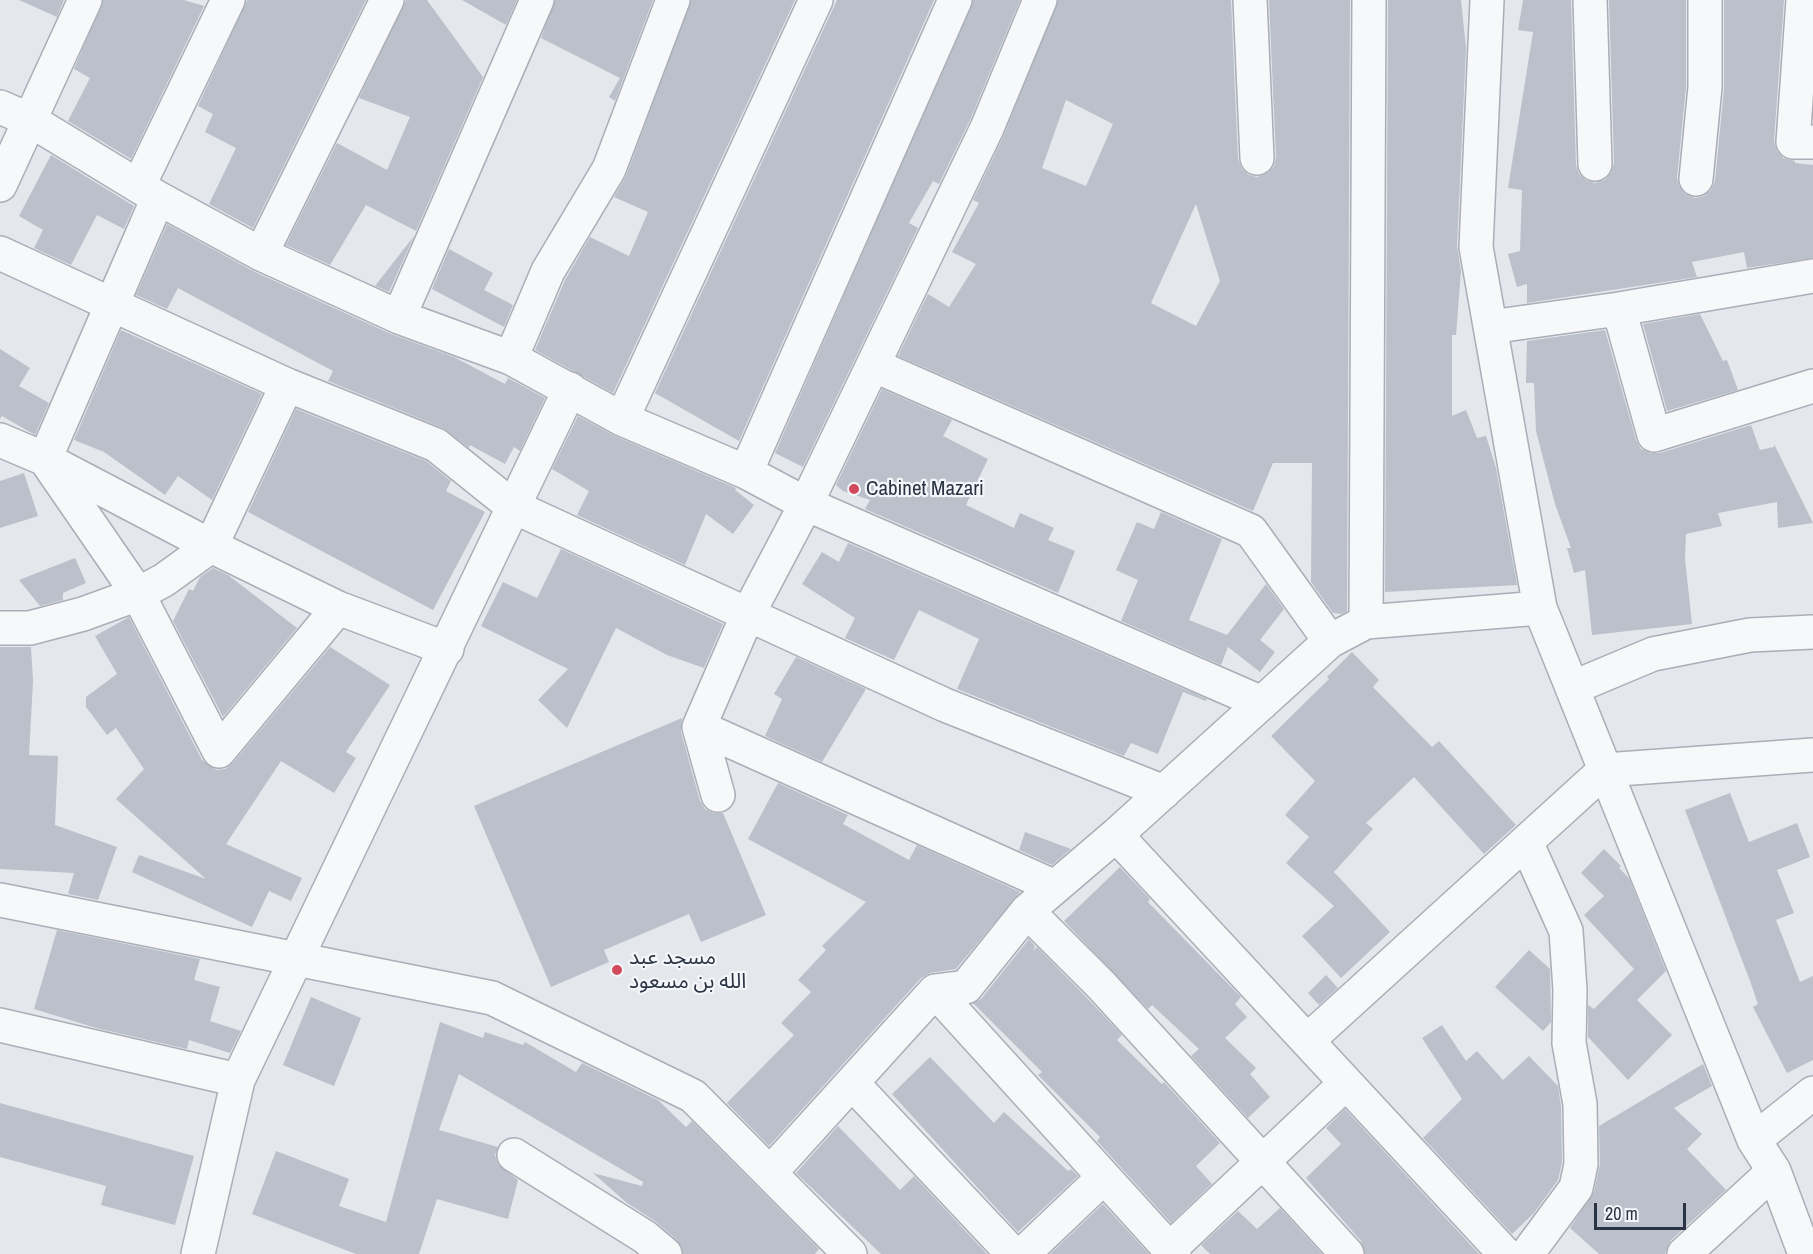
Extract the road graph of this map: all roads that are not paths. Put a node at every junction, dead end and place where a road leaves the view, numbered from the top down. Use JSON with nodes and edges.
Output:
{"nodes":[{"id":1,"x":85,"y":0,"type":"edge"},
{"id":2,"x":228,"y":0,"type":"edge"},
{"id":3,"x":387,"y":0,"type":"edge"},
{"id":4,"x":537,"y":0,"type":"edge"},
{"id":5,"x":673,"y":0,"type":"edge"},
{"id":6,"x":816,"y":0,"type":"edge"},
{"id":7,"x":955,"y":0,"type":"edge"},
{"id":8,"x":1040,"y":0,"type":"edge"},
{"id":9,"x":1250,"y":0,"type":"edge"},
{"id":10,"x":1369,"y":0,"type":"edge"},
{"id":11,"x":1487,"y":0,"type":"edge"},
{"id":12,"x":1590,"y":0,"type":"edge"},
{"id":13,"x":1705,"y":0,"type":"edge"},
{"id":14,"x":1803,"y":0,"type":"edge"},
{"id":15,"x":0,"y":107,"type":"edge"},
{"id":16,"x":30,"y":120,"type":"junction"},
{"id":17,"x":1813,"y":142,"type":"edge"},
{"id":18,"x":1257,"y":158,"type":"dead end"},
{"id":19,"x":1595,"y":164,"type":"dead end"},
{"id":20,"x":1696,"y":179,"type":"dead end"},
{"id":21,"x":0,"y":185,"type":"edge"},
{"id":22,"x":149,"y":192,"type":"junction"},
{"id":23,"x":0,"y":253,"type":"edge"},
{"id":24,"x":261,"y":254,"type":"junction"},
{"id":25,"x":1813,"y":276,"type":"edge"},
{"id":26,"x":111,"y":305,"type":"junction"},
{"id":27,"x":1620,"y":309,"type":"junction"},
{"id":28,"x":399,"y":317,"type":"junction"},
{"id":29,"x":1490,"y":327,"type":"junction"},
{"id":30,"x":511,"y":358,"type":"junction"},
{"id":31,"x":873,"y":365,"type":"junction"},
{"id":32,"x":287,"y":386,"type":"junction"},
{"id":33,"x":1813,"y":386,"type":"edge"},
{"id":34,"x":570,"y":389,"type":"junction"},
{"id":35,"x":622,"y":419,"type":"junction"},
{"id":36,"x":0,"y":440,"type":"edge"},
{"id":37,"x":45,"y":459,"type":"junction"},
{"id":38,"x":746,"y":472,"type":"junction"},
{"id":39,"x":806,"y":504,"type":"junction"},
{"id":40,"x":512,"y":506,"type":"junction"},
{"id":41,"x":211,"y":546,"type":"junction"},
{"id":42,"x":138,"y":594,"type":"junction"},
{"id":43,"x":338,"y":608,"type":"junction"},
{"id":44,"x":1540,"y":608,"type":"junction"},
{"id":45,"x":748,"y":614,"type":"junction"},
{"id":46,"x":1366,"y":622,"type":"junction"},
{"id":47,"x":0,"y":628,"type":"edge"},
{"id":48,"x":1813,"y":632,"type":"edge"},
{"id":49,"x":1330,"y":641,"type":"junction"},
{"id":50,"x":447,"y":649,"type":"junction"},
{"id":51,"x":1572,"y":688,"type":"junction"},
{"id":52,"x":1262,"y":703,"type":"junction"},
{"id":53,"x":699,"y":727,"type":"junction"},
{"id":54,"x":1813,"y":754,"type":"edge"},
{"id":55,"x":1605,"y":770,"type":"junction"},
{"id":56,"x":1164,"y":792,"type":"junction"},
{"id":57,"x":718,"y":795,"type":"dead end"},
{"id":58,"x":1116,"y":835,"type":"junction"},
{"id":59,"x":1526,"y":842,"type":"junction"},
{"id":60,"x":1055,"y":887,"type":"junction"},
{"id":61,"x":0,"y":900,"type":"edge"},
{"id":62,"x":1027,"y":911,"type":"junction"},
{"id":63,"x":294,"y":958,"type":"junction"},
{"id":64,"x":935,"y":991,"type":"junction"},
{"id":65,"x":0,"y":1025,"type":"edge"},
{"id":66,"x":1307,"y":1041,"type":"junction"},
{"id":67,"x":238,"y":1080,"type":"junction"},
{"id":68,"x":852,"y":1083,"type":"junction"},
{"id":69,"x":1346,"y":1083,"type":"junction"},
{"id":70,"x":1813,"y":1093,"type":"edge"},
{"id":71,"x":1755,"y":1140,"type":"junction"},
{"id":72,"x":514,"y":1155,"type":"dead end"},
{"id":73,"x":1263,"y":1162,"type":"junction"},
{"id":74,"x":1774,"y":1171,"type":"junction"},
{"id":75,"x":770,"y":1173,"type":"junction"},
{"id":76,"x":1104,"y":1177,"type":"junction"},
{"id":77,"x":1172,"y":1252,"type":"edge"},
{"id":78,"x":198,"y":1254,"type":"edge"},
{"id":79,"x":665,"y":1254,"type":"edge"},
{"id":80,"x":850,"y":1254,"type":"edge"},
{"id":81,"x":1013,"y":1254,"type":"edge"},
{"id":82,"x":1023,"y":1254,"type":"edge"},
{"id":83,"x":1347,"y":1254,"type":"edge"},
{"id":84,"x":1504,"y":1254,"type":"edge"},
{"id":85,"x":1527,"y":1254,"type":"edge"},
{"id":86,"x":1684,"y":1254,"type":"edge"},
{"id":87,"x":1805,"y":1254,"type":"edge"}],
"edges":[{"from":1,"to":16,"type":"street"},
{"from":2,"to":22,"type":"street"},
{"from":3,"to":24,"type":"street"},
{"from":4,"to":28,"type":"street"},
{"from":5,"to":30,"type":"street"},
{"from":6,"to":35,"type":"street"},
{"from":7,"to":38,"type":"street"},
{"from":8,"to":31,"type":"street"},
{"from":9,"to":18,"type":"street"},
{"from":10,"to":46,"type":"street"},
{"from":11,"to":29,"type":"street"},
{"from":12,"to":19,"type":"street"},
{"from":13,"to":20,"type":"street"},
{"from":14,"to":17,"type":"street"},
{"from":15,"to":16,"type":"street"},
{"from":16,"to":21,"type":"street"},
{"from":16,"to":22,"type":"street"},
{"from":22,"to":24,"type":"street"},
{"from":22,"to":26,"type":"street"},
{"from":23,"to":26,"type":"street"},
{"from":24,"to":28,"type":"street"},
{"from":25,"to":27,"type":"street"},
{"from":26,"to":32,"type":"street"},
{"from":26,"to":37,"type":"street"},
{"from":27,"to":29,"type":"street"},
{"from":27,"to":33,"type":"street"},
{"from":28,"to":30,"type":"street"},
{"from":29,"to":44,"type":"street"},
{"from":30,"to":34,"type":"street"},
{"from":31,"to":39,"type":"street"},
{"from":31,"to":49,"type":"street"},
{"from":32,"to":40,"type":"street"},
{"from":32,"to":41,"type":"street"},
{"from":34,"to":35,"type":"street"},
{"from":34,"to":40,"type":"street"},
{"from":35,"to":38,"type":"street"},
{"from":36,"to":37,"type":"street"},
{"from":37,"to":41,"type":"street"},
{"from":37,"to":42,"type":"street"},
{"from":38,"to":39,"type":"street"},
{"from":39,"to":45,"type":"street"},
{"from":39,"to":52,"type":"street"},
{"from":40,"to":45,"type":"street"},
{"from":40,"to":50,"type":"street"},
{"from":41,"to":42,"type":"street"},
{"from":41,"to":43,"type":"street"},
{"from":42,"to":43,"type":"street"},
{"from":42,"to":47,"type":"street"},
{"from":43,"to":50,"type":"street"},
{"from":44,"to":46,"type":"street"},
{"from":44,"to":51,"type":"street"},
{"from":45,"to":53,"type":"street"},
{"from":45,"to":56,"type":"street"},
{"from":46,"to":49,"type":"street"},
{"from":48,"to":51,"type":"street"},
{"from":49,"to":52,"type":"street"},
{"from":50,"to":63,"type":"street"},
{"from":51,"to":55,"type":"street"},
{"from":52,"to":56,"type":"street"},
{"from":53,"to":57,"type":"street"},
{"from":53,"to":60,"type":"street"},
{"from":54,"to":55,"type":"street"},
{"from":55,"to":59,"type":"street"},
{"from":55,"to":71,"type":"street"},
{"from":56,"to":58,"type":"street"},
{"from":58,"to":60,"type":"street"},
{"from":58,"to":66,"type":"street"},
{"from":59,"to":66,"type":"street"},
{"from":59,"to":85,"type":"street"},
{"from":60,"to":62,"type":"street"},
{"from":61,"to":63,"type":"street"},
{"from":62,"to":64,"type":"street"},
{"from":62,"to":73,"type":"street"},
{"from":63,"to":67,"type":"street"},
{"from":63,"to":75,"type":"street"},
{"from":64,"to":68,"type":"street"},
{"from":64,"to":76,"type":"street"},
{"from":65,"to":67,"type":"street"},
{"from":66,"to":69,"type":"street"},
{"from":67,"to":78,"type":"street"},
{"from":68,"to":75,"type":"street"},
{"from":68,"to":81,"type":"street"},
{"from":69,"to":73,"type":"street"},
{"from":69,"to":84,"type":"street"},
{"from":70,"to":71,"type":"street"},
{"from":71,"to":74,"type":"street"},
{"from":72,"to":79,"type":"street"},
{"from":73,"to":77,"type":"street"},
{"from":73,"to":83,"type":"street"},
{"from":74,"to":86,"type":"street"},
{"from":74,"to":87,"type":"street"},
{"from":75,"to":80,"type":"street"},
{"from":76,"to":77,"type":"street"},
{"from":76,"to":82,"type":"street"}]}
